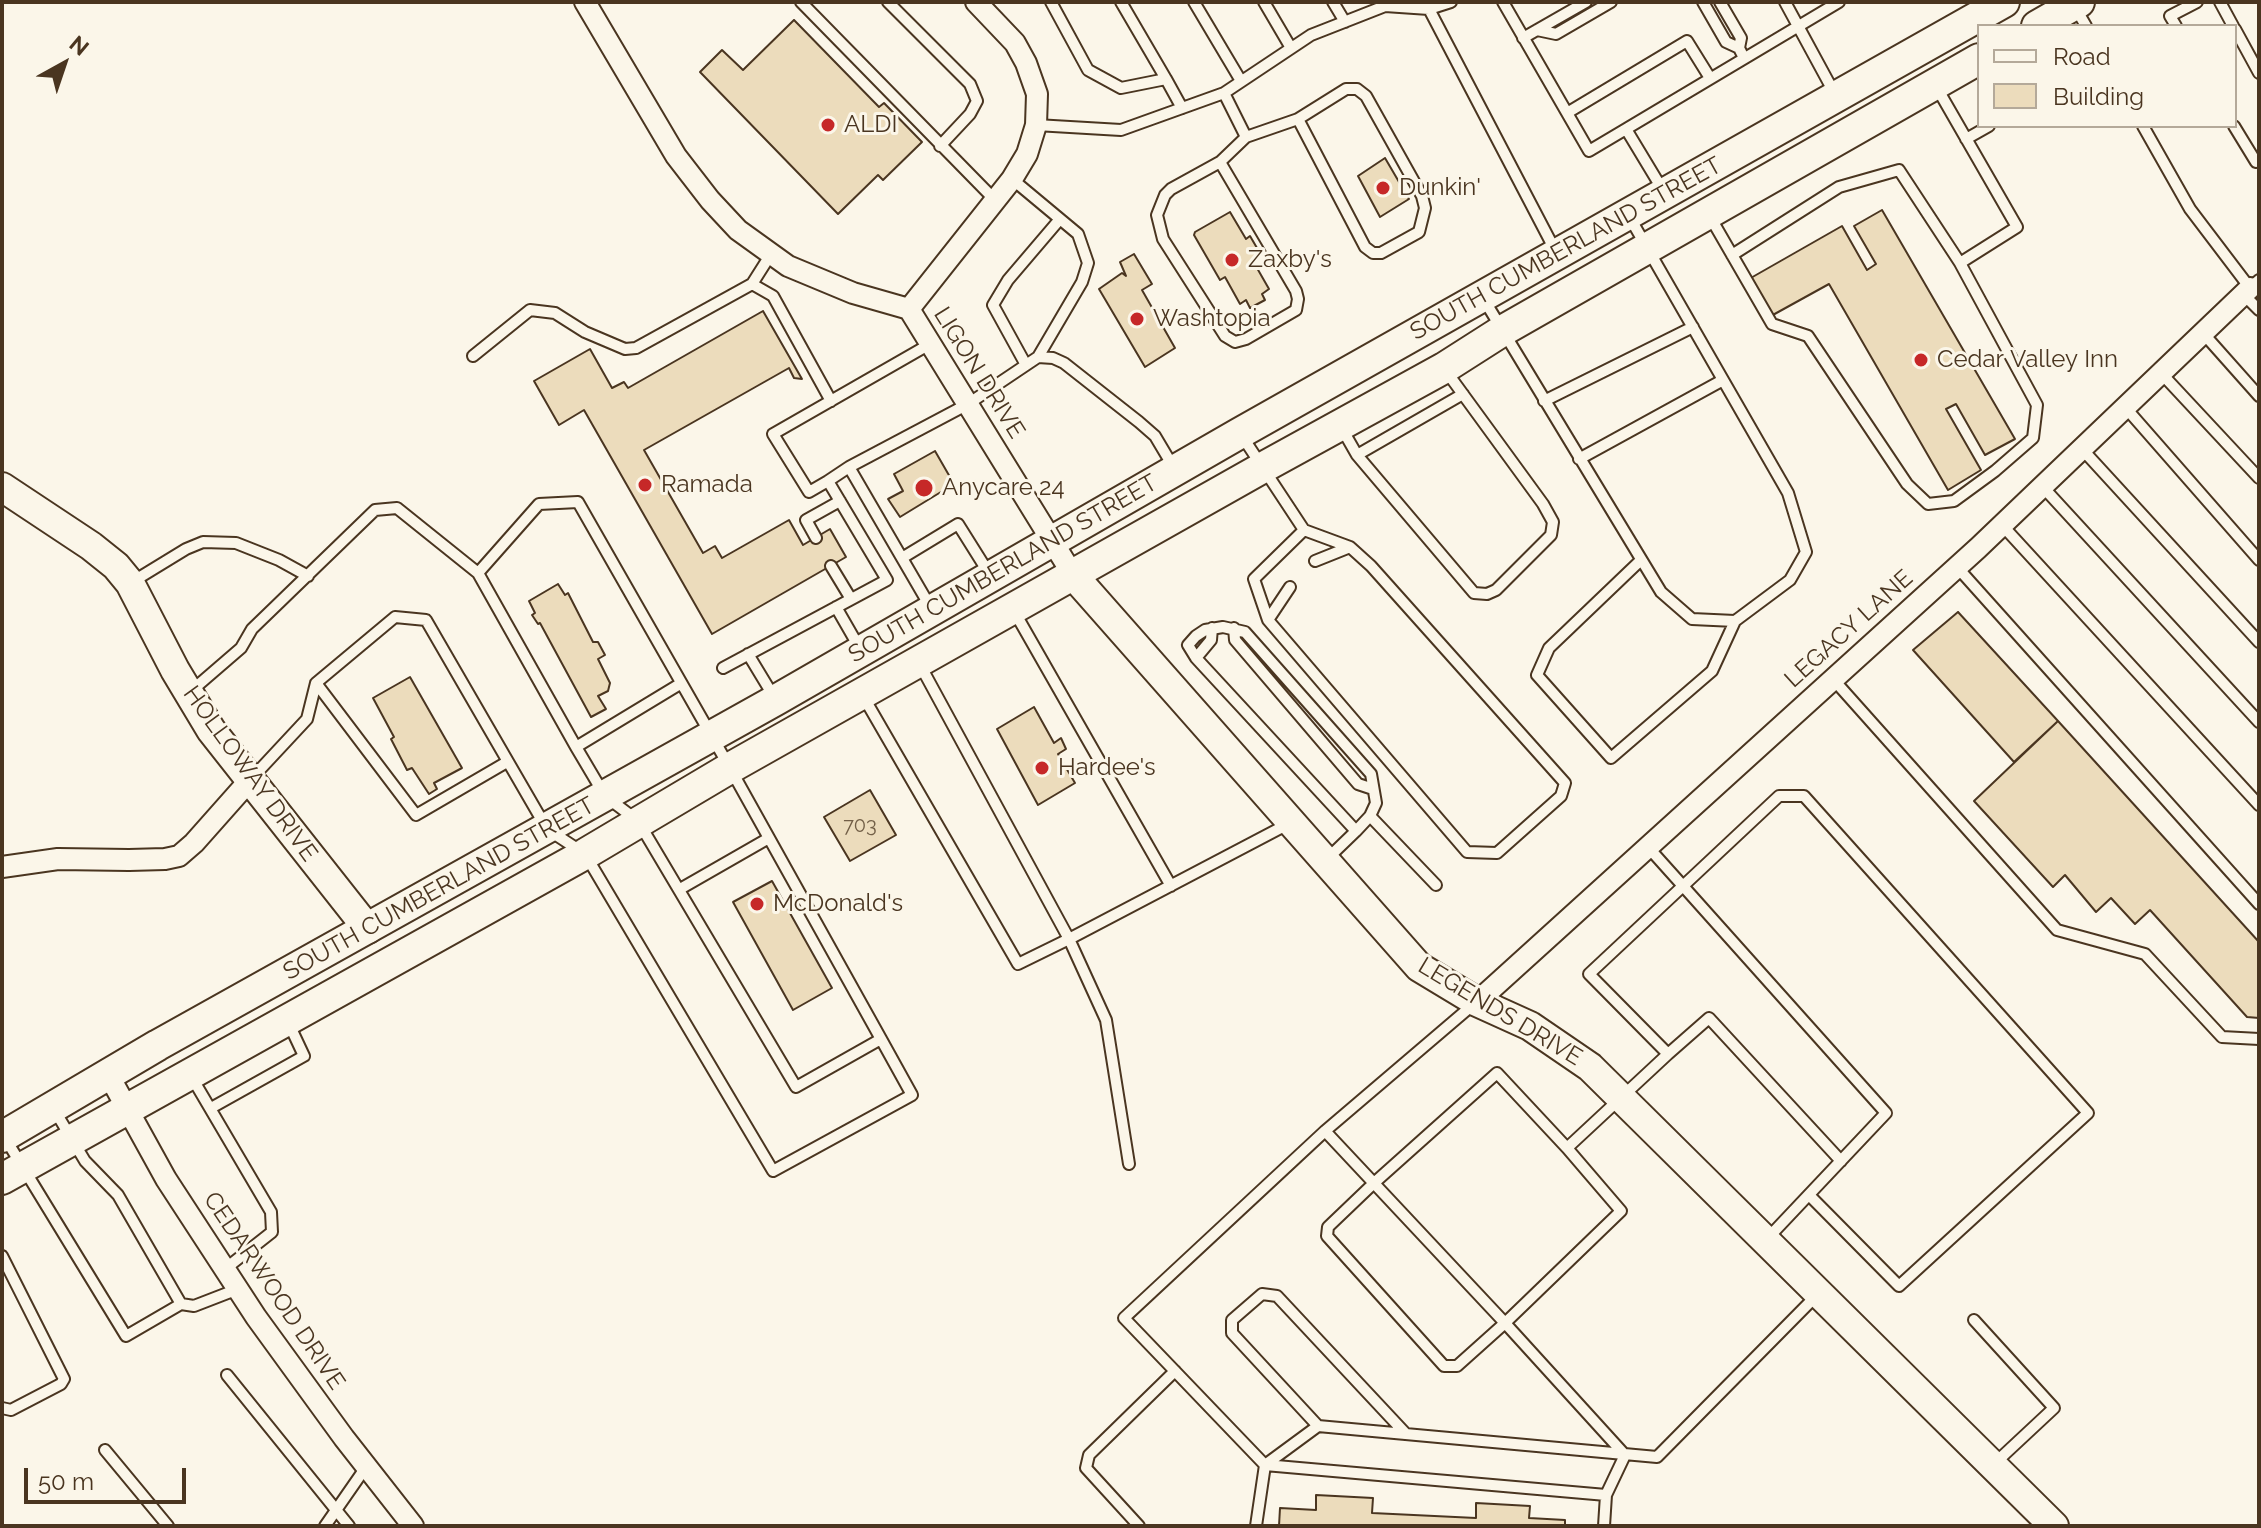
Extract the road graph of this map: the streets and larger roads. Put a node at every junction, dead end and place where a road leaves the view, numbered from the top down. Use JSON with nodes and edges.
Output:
{"nodes":[{"id":1,"x":585,"y":2,"type":"edge"},
{"id":2,"x":976,"y":2,"type":"edge"},
{"id":3,"x":2004,"y":2,"type":"edge"},
{"id":4,"x":2078,"y":9,"type":"edge"},
{"id":5,"x":2042,"y":24,"type":"edge"},
{"id":6,"x":1977,"y":60,"type":"edge"},
{"id":7,"x":2251,"y":287,"type":"edge"},
{"id":8,"x":909,"y":309,"type":"junction"},
{"id":9,"x":2,"y":487,"type":"edge"},
{"id":10,"x":1052,"y":540,"type":"junction"},
{"id":11,"x":1073,"y":575,"type":"junction"},
{"id":12,"x":249,"y":781,"type":"junction"},
{"id":13,"x":2,"y":867,"type":"edge"},
{"id":14,"x":368,"y":929,"type":"junction"},
{"id":15,"x":1477,"y":1002,"type":"junction"},
{"id":16,"x":108,"y":1074,"type":"junction"},
{"id":17,"x":128,"y":1109,"type":"junction"},
{"id":18,"x":3,"y":1136,"type":"edge"},
{"id":19,"x":13,"y":1173,"type":"edge"},
{"id":20,"x":413,"y":1526,"type":"edge"},
{"id":21,"x":2054,"y":1526,"type":"edge"}],
"edges":[{"from":1,"to":8,"type":"street","name":"LIGON DRIVE"},
{"from":2,"to":8,"type":"street"},
{"from":3,"to":10,"type":"main road","name":"SOUTH CUMBERLAND STREET"},
{"from":4,"to":5,"type":"main road"},
{"from":6,"to":11,"type":"main road","name":"SOUTH CUMBERLAND STREET"},
{"from":7,"to":15,"type":"street","name":"LEGACY LANE"},
{"from":8,"to":10,"type":"street","name":"LIGON DRIVE"},
{"from":9,"to":12,"type":"street","name":"HOLLOWAY DRIVE"},
{"from":10,"to":11,"type":"street","name":"LIGON DRIVE"},
{"from":10,"to":14,"type":"main road","name":"SOUTH CUMBERLAND STREET"},
{"from":11,"to":15,"type":"street","name":"LEGENDS DRIVE"},
{"from":11,"to":17,"type":"main road","name":"SOUTH CUMBERLAND STREET"},
{"from":12,"to":13,"type":"street"},
{"from":12,"to":14,"type":"street","name":"HOLLOWAY DRIVE"},
{"from":14,"to":16,"type":"main road","name":"SOUTH CUMBERLAND STREET"},
{"from":15,"to":21,"type":"street","name":"LEGENDS DRIVE"},
{"from":16,"to":17,"type":"street","name":"CEDARWOOD DRIVE"},
{"from":16,"to":18,"type":"main road","name":"SOUTH CUMBERLAND STREET"},
{"from":17,"to":19,"type":"main road","name":"SOUTH CUMBERLAND STREET"},
{"from":17,"to":20,"type":"street","name":"CEDARWOOD DRIVE"}]}
